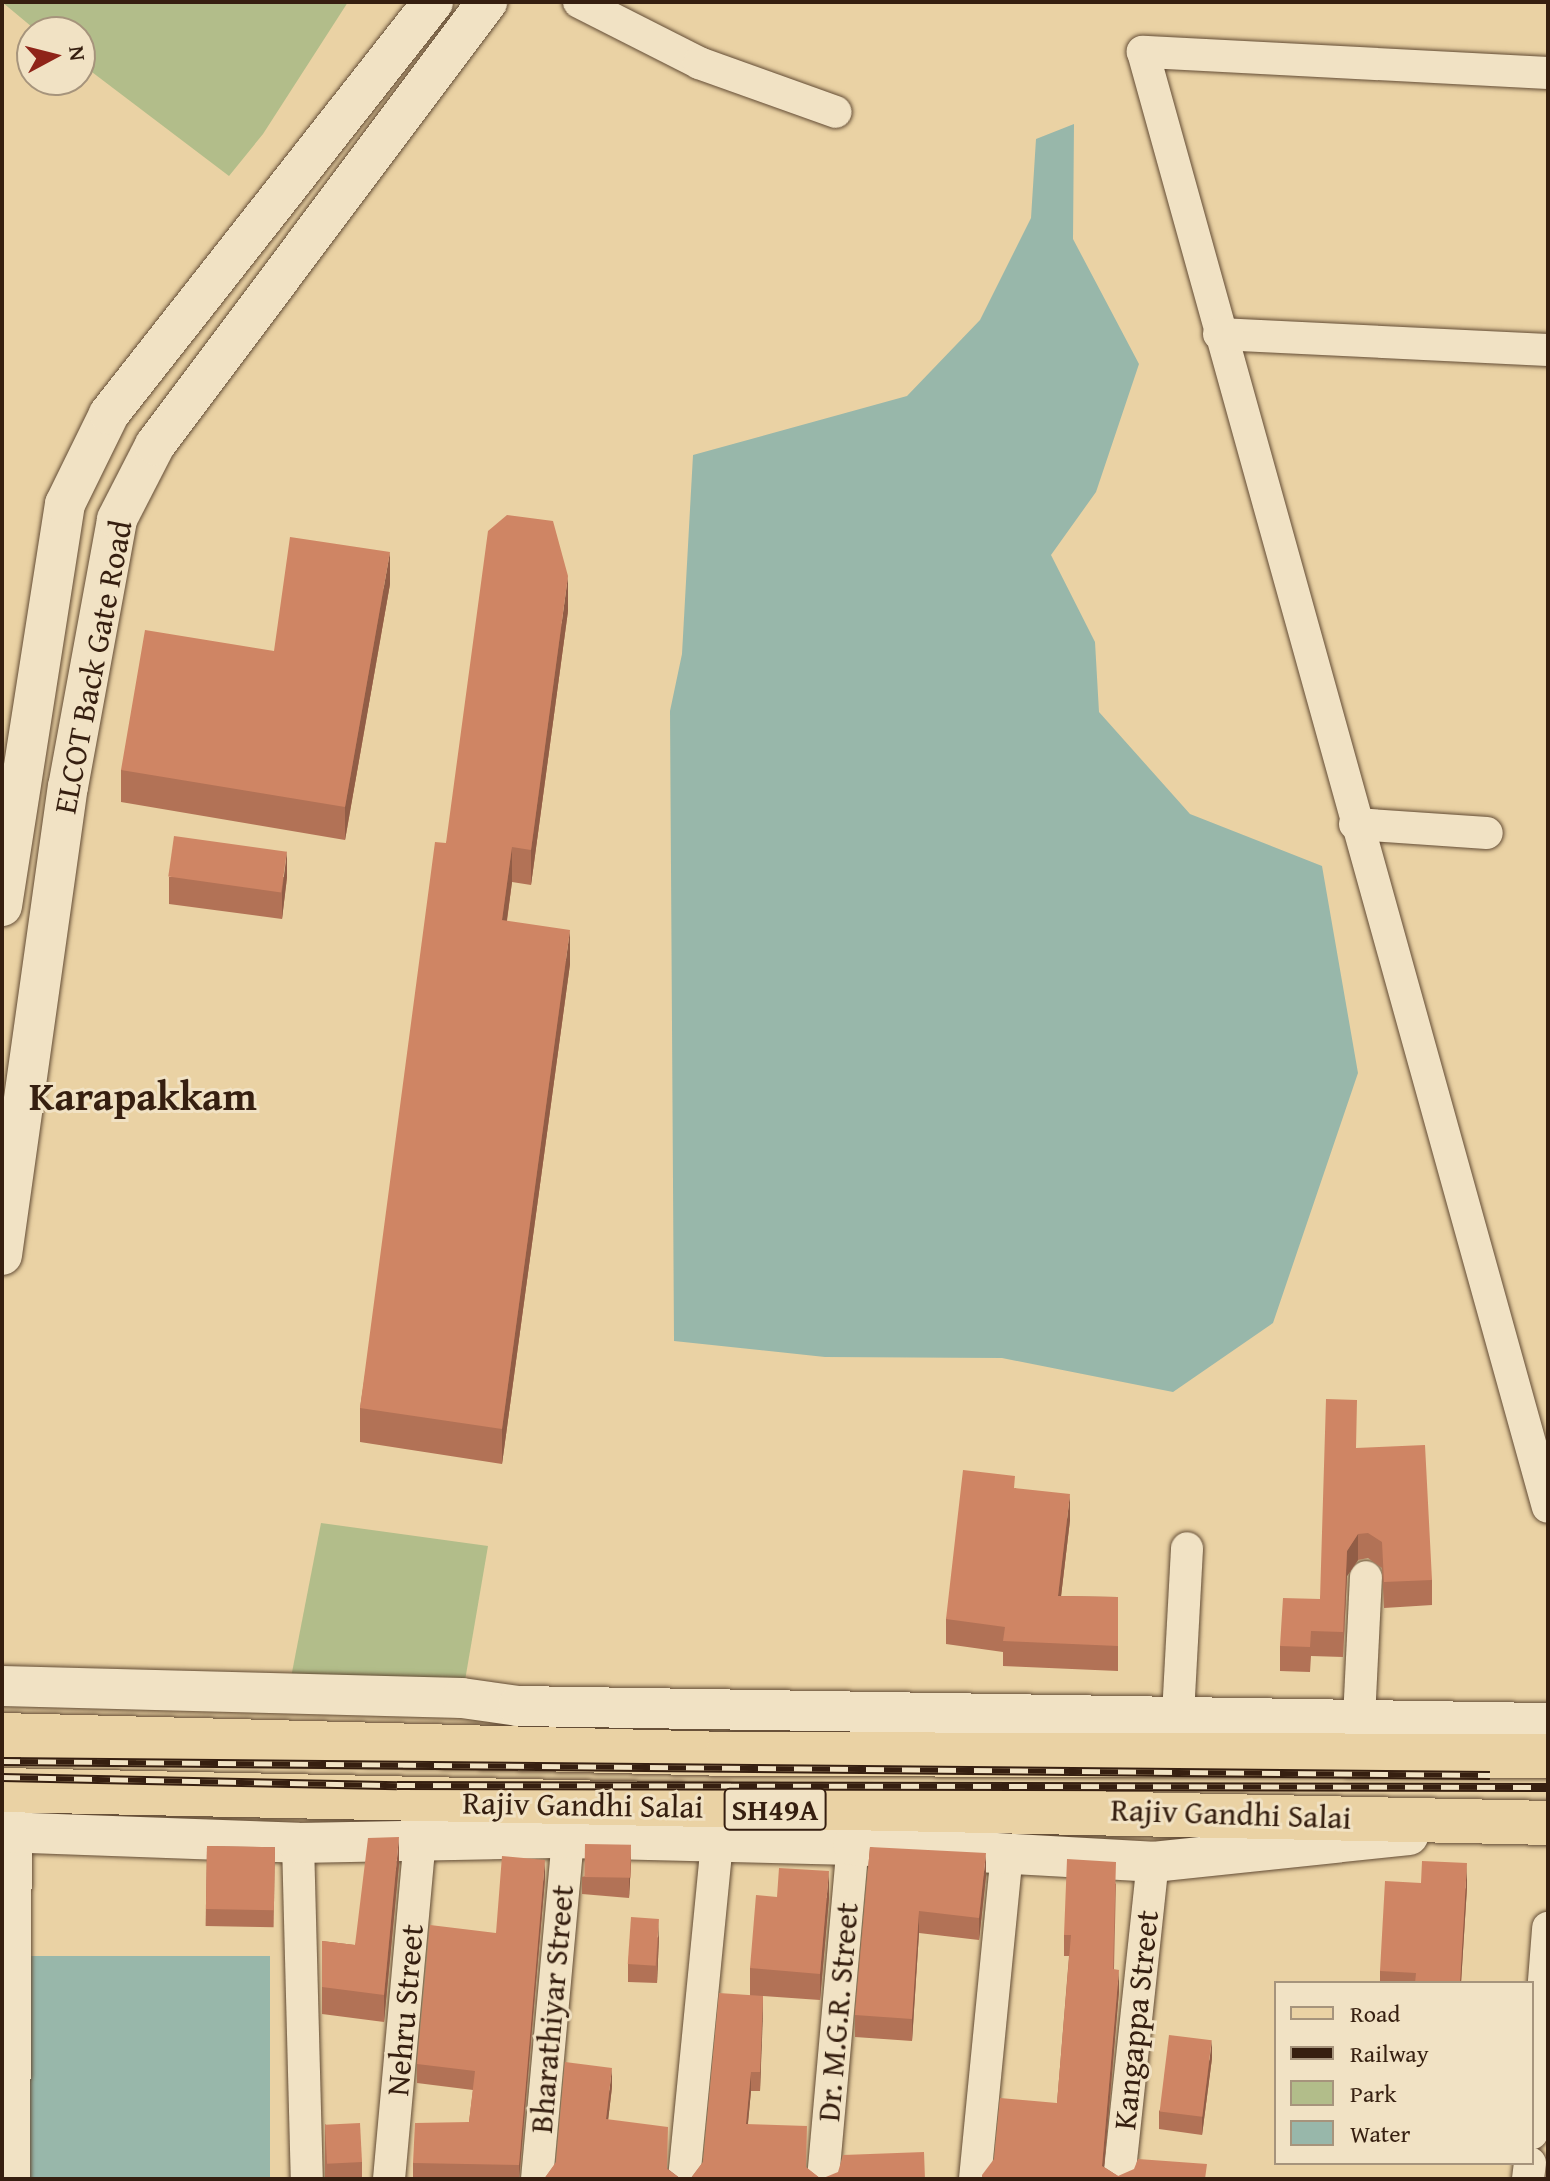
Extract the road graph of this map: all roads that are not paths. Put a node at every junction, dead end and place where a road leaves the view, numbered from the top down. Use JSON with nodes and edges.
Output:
{"nodes":[{"id":1,"x":433,"y":2,"type":"edge"},
{"id":2,"x":487,"y":2,"type":"edge"},
{"id":3,"x":579,"y":2,"type":"edge"},
{"id":4,"x":626,"y":14,"type":"edge"},
{"id":5,"x":1548,"y":73,"type":"edge"},
{"id":6,"x":836,"y":112,"type":"dead end"},
{"id":7,"x":283,"y":195,"type":"junction"},
{"id":8,"x":319,"y":229,"type":"junction"},
{"id":9,"x":1219,"y":334,"type":"junction"},
{"id":10,"x":1548,"y":350,"type":"edge"},
{"id":11,"x":1355,"y":824,"type":"junction"},
{"id":12,"x":1487,"y":833,"type":"dead end"},
{"id":13,"x":2,"y":906,"type":"edge"},
{"id":14,"x":2,"y":1255,"type":"edge"},
{"id":15,"x":1548,"y":1507,"type":"edge"},
{"id":16,"x":1187,"y":1548,"type":"dead end"},
{"id":17,"x":1366,"y":1577,"type":"dead end"},
{"id":18,"x":2,"y":1686,"type":"edge"},
{"id":19,"x":789,"y":1711,"type":"junction"},
{"id":20,"x":1178,"y":1715,"type":"junction"},
{"id":21,"x":1359,"y":1719,"type":"junction"},
{"id":22,"x":1548,"y":1723,"type":"edge"},
{"id":23,"x":2,"y":1735,"type":"edge"},
{"id":24,"x":789,"y":1754,"type":"junction"},
{"id":25,"x":1548,"y":1756,"type":"edge"},
{"id":26,"x":9,"y":1811,"type":"edge"},
{"id":27,"x":1534,"y":1824,"type":"edge"},
{"id":28,"x":719,"y":1826,"type":"junction"},
{"id":29,"x":568,"y":1838,"type":"junction"},
{"id":30,"x":420,"y":1841,"type":"junction"},
{"id":31,"x":298,"y":1843,"type":"junction"},
{"id":32,"x":853,"y":1845,"type":"junction"},
{"id":33,"x":1007,"y":1852,"type":"junction"},
{"id":34,"x":1153,"y":1862,"type":"junction"},
{"id":35,"x":1548,"y":1928,"type":"edge"},
{"id":36,"x":1534,"y":2107,"type":"edge"},
{"id":37,"x":14,"y":2179,"type":"edge"},
{"id":38,"x":307,"y":2179,"type":"edge"},
{"id":39,"x":389,"y":2179,"type":"edge"},
{"id":40,"x":537,"y":2179,"type":"edge"},
{"id":41,"x":684,"y":2179,"type":"edge"},
{"id":42,"x":823,"y":2179,"type":"edge"},
{"id":43,"x":975,"y":2179,"type":"edge"},
{"id":44,"x":1119,"y":2179,"type":"edge"}],
"edges":[{"from":1,"to":7,"type":"street","name":"ELCOT Back Gate Road"},
{"from":2,"to":8,"type":"street","name":"ELCOT Back Gate Road"},
{"from":3,"to":4,"type":"street"},
{"from":4,"to":6,"type":"street"},
{"from":5,"to":9,"type":"street"},
{"from":7,"to":8,"type":"street"},
{"from":7,"to":13,"type":"street","name":"ELCOT Back Gate Road"},
{"from":8,"to":14,"type":"street","name":"ELCOT Back Gate Road"},
{"from":9,"to":10,"type":"street"},
{"from":9,"to":11,"type":"street"},
{"from":11,"to":12,"type":"street"},
{"from":11,"to":15,"type":"street"},
{"from":16,"to":20,"type":"street"},
{"from":17,"to":21,"type":"street"},
{"from":18,"to":19,"type":"street"},
{"from":19,"to":20,"type":"street"},
{"from":19,"to":24,"type":"street"},
{"from":20,"to":21,"type":"street"},
{"from":21,"to":22,"type":"street"},
{"from":23,"to":24,"type":"main road","name":"Rajiv Gandhi Salai","number":"SH49A"},
{"from":24,"to":25,"type":"main road","name":"Rajiv Gandhi Salai","number":"SH49A"},
{"from":26,"to":28,"type":"main road","name":"Rajiv Gandhi Salai","number":"SH49A"},
{"from":26,"to":31,"type":"street"},
{"from":26,"to":37,"type":"street"},
{"from":27,"to":28,"type":"main road","name":"Rajiv Gandhi Salai","number":"SH49A"},
{"from":27,"to":34,"type":"street"},
{"from":28,"to":29,"type":"street"},
{"from":28,"to":32,"type":"street"},
{"from":28,"to":41,"type":"street"},
{"from":29,"to":30,"type":"street"},
{"from":29,"to":40,"type":"street","name":"Bharathiyar Street"},
{"from":30,"to":31,"type":"street"},
{"from":30,"to":39,"type":"street","name":"Nehru Street"},
{"from":31,"to":38,"type":"street"},
{"from":32,"to":33,"type":"street"},
{"from":32,"to":42,"type":"street","name":"Dr. M.G.R. Street"},
{"from":33,"to":34,"type":"street"},
{"from":33,"to":43,"type":"street"},
{"from":34,"to":44,"type":"street","name":"Kangappa Street"},
{"from":35,"to":36,"type":"street"}]}
